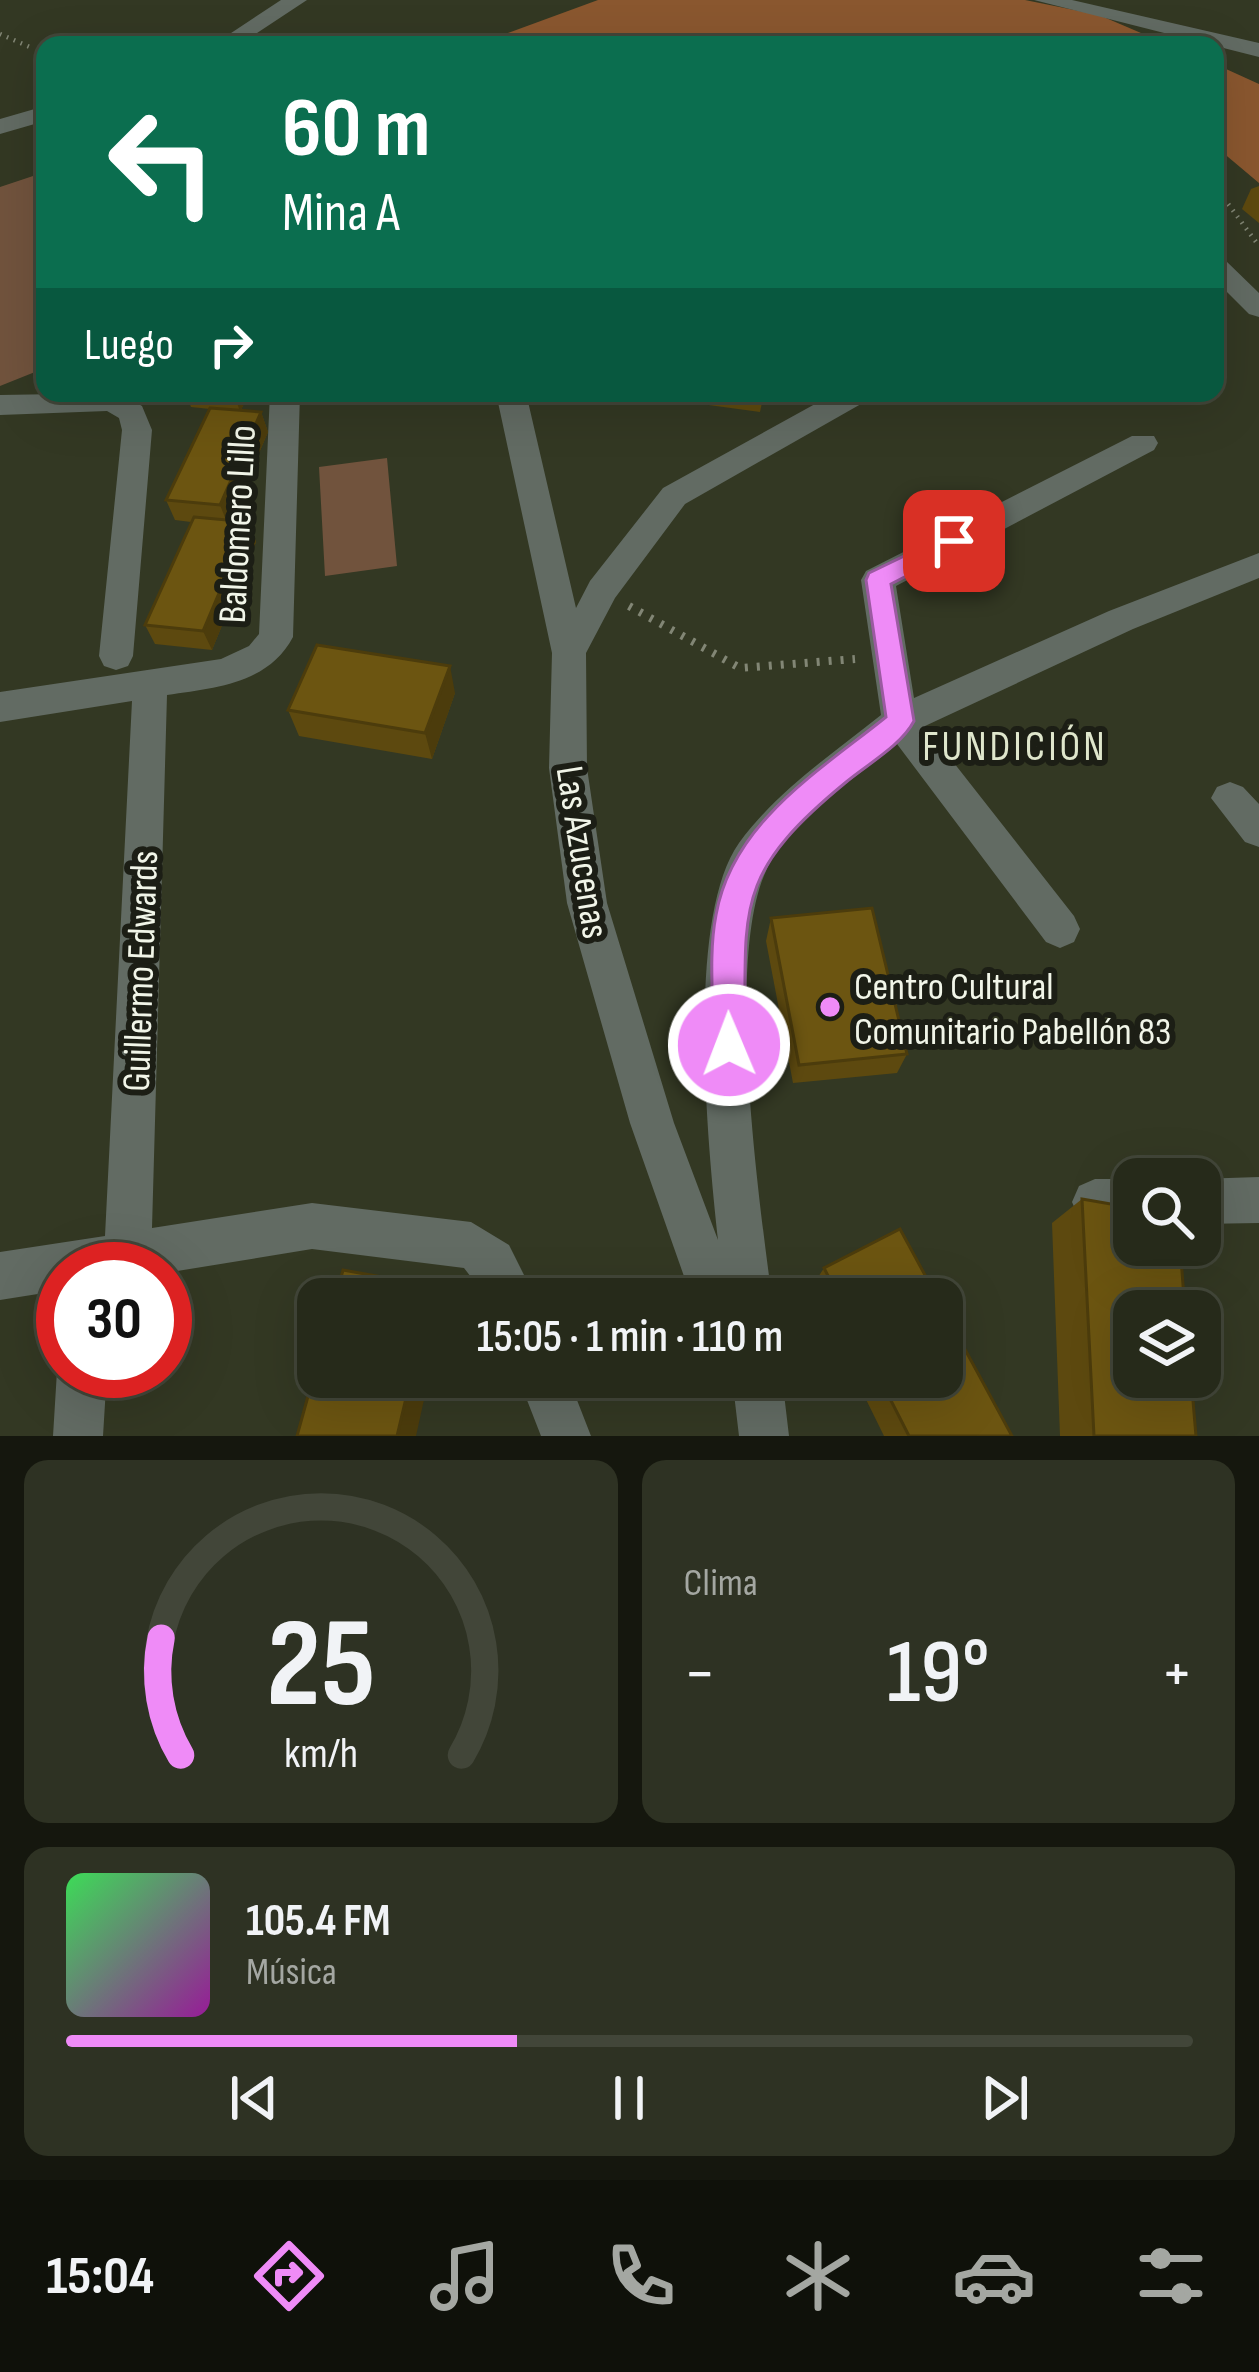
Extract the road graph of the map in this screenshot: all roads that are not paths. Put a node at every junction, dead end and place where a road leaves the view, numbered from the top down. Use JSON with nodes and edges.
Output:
{"nodes":[{"id":1,"x":296,"y":0,"type":"edge"},
{"id":2,"x":1045,"y":0,"type":"edge"},
{"id":3,"x":234,"y":36,"type":"edge"},
{"id":4,"x":1199,"y":36,"type":"edge"},
{"id":5,"x":1224,"y":42,"type":"edge"},
{"id":6,"x":1259,"y":50,"type":"edge"},
{"id":7,"x":36,"y":116,"type":"edge"},
{"id":8,"x":1,"y":127,"type":"edge"},
{"id":9,"x":1224,"y":274,"type":"edge"},
{"id":10,"x":1259,"y":308,"type":"edge"},
{"id":11,"x":85,"y":402,"type":"edge"},
{"id":12,"x":115,"y":402,"type":"edge"},
{"id":13,"x":285,"y":402,"type":"edge"},
{"id":14,"x":514,"y":402,"type":"edge"},
{"id":15,"x":842,"y":402,"type":"edge"},
{"id":16,"x":0,"y":405,"type":"edge"},
{"id":17,"x":1143,"y":443,"type":"dead end"},
{"id":18,"x":1258,"y":566,"type":"edge"},
{"id":19,"x":569,"y":653,"type":"junction"},
{"id":20,"x":116,"y":656,"type":"dead end"},
{"id":21,"x":150,"y":687,"type":"junction"},
{"id":22,"x":0,"y":707,"type":"edge"},
{"id":23,"x":901,"y":721,"type":"junction"},
{"id":24,"x":1230,"y":798,"type":"dead end"},
{"id":25,"x":1259,"y":830,"type":"edge"},
{"id":26,"x":1060,"y":929,"type":"dead end"},
{"id":27,"x":1259,"y":1200,"type":"edge"},
{"id":28,"x":1221,"y":1201,"type":"edge"},
{"id":29,"x":102,"y":1242,"type":"edge"},
{"id":30,"x":192,"y":1246,"type":"edge"},
{"id":31,"x":36,"y":1271,"type":"edge"},
{"id":32,"x":0,"y":1276,"type":"edge"},
{"id":33,"x":503,"y":1278,"type":"edge"},
{"id":34,"x":708,"y":1278,"type":"edge"},
{"id":35,"x":746,"y":1278,"type":"edge"},
{"id":36,"x":80,"y":1398,"type":"edge"},
{"id":37,"x":551,"y":1398,"type":"edge"},
{"id":38,"x":78,"y":1436,"type":"edge"},
{"id":39,"x":566,"y":1436,"type":"edge"}],
"edges":[{"from":1,"to":3,"type":"street"},
{"from":2,"to":4,"type":"street"},
{"from":5,"to":6,"type":"street"},
{"from":7,"to":8,"type":"street"},
{"from":9,"to":10,"type":"street"},
{"from":11,"to":16,"type":"street"},
{"from":12,"to":20,"type":"street"},
{"from":13,"to":21,"type":"street","name":"Baldomero Lillo"},
{"from":14,"to":19,"type":"street","name":"Las Azucenas"},
{"from":15,"to":19,"type":"street"},
{"from":17,"to":23,"type":"street"},
{"from":18,"to":23,"type":"street"},
{"from":19,"to":34,"type":"street","name":"Las Azucenas"},
{"from":21,"to":22,"type":"street"},
{"from":21,"to":29,"type":"street","name":"Guillermo Edwards"},
{"from":23,"to":26,"type":"street"},
{"from":23,"to":35,"type":"street"},
{"from":24,"to":25,"type":"street"},
{"from":27,"to":28,"type":"street"},
{"from":30,"to":33,"type":"street"},
{"from":31,"to":32,"type":"street"},
{"from":36,"to":38,"type":"street"},
{"from":37,"to":39,"type":"street"}]}
